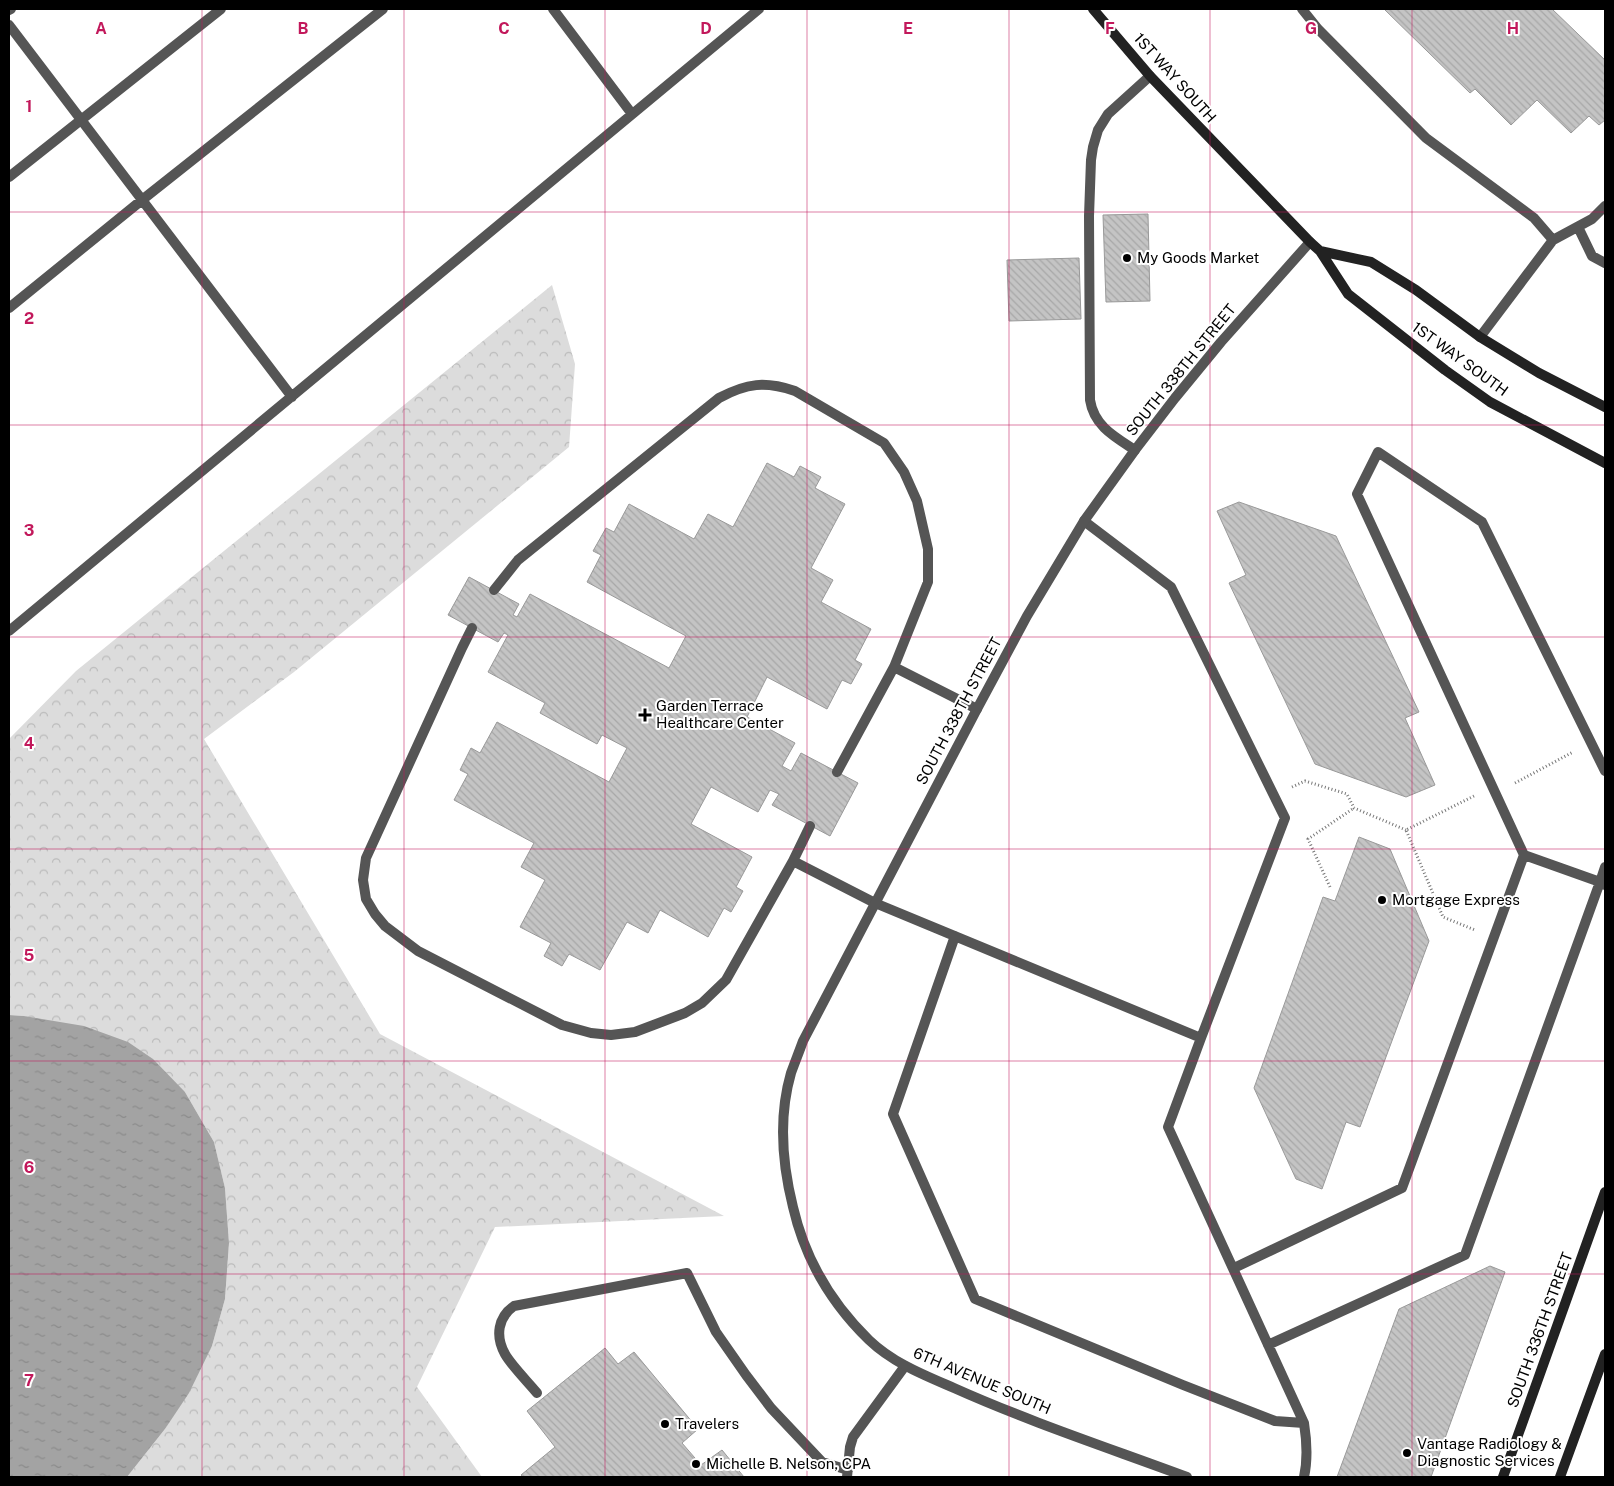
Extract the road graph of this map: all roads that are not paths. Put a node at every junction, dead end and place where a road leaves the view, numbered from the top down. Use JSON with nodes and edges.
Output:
{"nodes":[{"id":1,"x":220,"y":9,"type":"edge"},
{"id":2,"x":383,"y":9,"type":"edge"},
{"id":3,"x":553,"y":9,"type":"edge"},
{"id":4,"x":759,"y":9,"type":"edge"},
{"id":5,"x":1093,"y":9,"type":"edge"},
{"id":6,"x":1302,"y":9,"type":"edge"},
{"id":7,"x":9,"y":25,"type":"edge"},
{"id":8,"x":1150,"y":76,"type":"junction"},
{"id":9,"x":632,"y":114,"type":"junction"},
{"id":10,"x":81,"y":121,"type":"junction"},
{"id":11,"x":9,"y":177,"type":"edge"},
{"id":12,"x":142,"y":200,"type":"junction"},
{"id":13,"x":1605,"y":206,"type":"edge"},
{"id":14,"x":1578,"y":227,"type":"junction"},
{"id":15,"x":1553,"y":240,"type":"junction"},
{"id":16,"x":1310,"y":242,"type":"junction"},
{"id":17,"x":1320,"y":251,"type":"junction"},
{"id":18,"x":1605,"y":263,"type":"edge"},
{"id":19,"x":9,"y":308,"type":"edge"},
{"id":20,"x":1480,"y":337,"type":"junction"},
{"id":21,"x":292,"y":396,"type":"junction"},
{"id":22,"x":1605,"y":407,"type":"edge"},
{"id":23,"x":1135,"y":450,"type":"junction"},
{"id":24,"x":1605,"y":463,"type":"edge"},
{"id":25,"x":1084,"y":521,"type":"junction"},
{"id":26,"x":494,"y":590,"type":"dead end"},
{"id":27,"x":472,"y":628,"type":"dead end"},
{"id":28,"x":9,"y":632,"type":"edge"},
{"id":29,"x":894,"y":667,"type":"junction"},
{"id":30,"x":977,"y":709,"type":"junction"},
{"id":31,"x":1605,"y":771,"type":"edge"},
{"id":32,"x":837,"y":772,"type":"dead end"},
{"id":33,"x":810,"y":826,"type":"dead end"},
{"id":34,"x":1524,"y":854,"type":"junction"},
{"id":35,"x":793,"y":861,"type":"junction"},
{"id":36,"x":1605,"y":867,"type":"edge"},
{"id":37,"x":1602,"y":884,"type":"edge"},
{"id":38,"x":875,"y":903,"type":"junction"},
{"id":39,"x":955,"y":936,"type":"junction"},
{"id":40,"x":1201,"y":1038,"type":"junction"},
{"id":41,"x":1605,"y":1192,"type":"edge"},
{"id":42,"x":808,"y":1256,"type":"joint"},
{"id":43,"x":1234,"y":1268,"type":"junction"},
{"id":44,"x":1268,"y":1345,"type":"junction"},
{"id":45,"x":1605,"y":1354,"type":"edge"},
{"id":46,"x":905,"y":1366,"type":"junction"},
{"id":47,"x":537,"y":1393,"type":"dead end"},
{"id":48,"x":1304,"y":1423,"type":"junction"},
{"id":49,"x":848,"y":1473,"type":"edge"},
{"id":50,"x":1187,"y":1477,"type":"edge"},
{"id":51,"x":1304,"y":1477,"type":"edge"},
{"id":52,"x":1503,"y":1477,"type":"edge"},
{"id":53,"x":1560,"y":1477,"type":"edge"}],
"edges":[{"from":1,"to":10,"type":"street"},
{"from":2,"to":12,"type":"street"},
{"from":3,"to":9,"type":"street"},
{"from":4,"to":9,"type":"street"},
{"from":5,"to":8,"type":"main road","name":"1ST WAY SOUTH"},
{"from":6,"to":15,"type":"street"},
{"from":7,"to":10,"type":"street"},
{"from":8,"to":16,"type":"main road","name":"1ST WAY SOUTH"},
{"from":8,"to":23,"type":"street"},
{"from":9,"to":21,"type":"street"},
{"from":10,"to":11,"type":"street"},
{"from":10,"to":12,"type":"street"},
{"from":12,"to":19,"type":"street"},
{"from":12,"to":21,"type":"street"},
{"from":13,"to":14,"type":"street"},
{"from":14,"to":15,"type":"street"},
{"from":14,"to":18,"type":"street"},
{"from":15,"to":20,"type":"street"},
{"from":16,"to":17,"type":"main road","name":"1ST WAY SOUTH"},
{"from":16,"to":23,"type":"street","name":"SOUTH 338TH STREET"},
{"from":17,"to":20,"type":"main road","name":"1ST WAY SOUTH"},
{"from":17,"to":24,"type":"main road","name":"1ST WAY SOUTH"},
{"from":20,"to":22,"type":"main road","name":"1ST WAY SOUTH"},
{"from":21,"to":28,"type":"street"},
{"from":23,"to":25,"type":"street","name":"SOUTH 338TH STREET"},
{"from":25,"to":30,"type":"street","name":"SOUTH 338TH STREET"},
{"from":25,"to":40,"type":"street"},
{"from":26,"to":29,"type":"street"},
{"from":27,"to":35,"type":"street"},
{"from":29,"to":30,"type":"street"},
{"from":29,"to":32,"type":"street"},
{"from":30,"to":38,"type":"street","name":"SOUTH 338TH STREET"},
{"from":31,"to":34,"type":"street"},
{"from":33,"to":35,"type":"street"},
{"from":34,"to":37,"type":"street"},
{"from":34,"to":43,"type":"street"},
{"from":35,"to":38,"type":"street"},
{"from":36,"to":37,"type":"street"},
{"from":37,"to":44,"type":"street"},
{"from":38,"to":39,"type":"street"},
{"from":38,"to":42,"type":"street","name":"SOUTH 338TH STREET"},
{"from":39,"to":40,"type":"street"},
{"from":39,"to":48,"type":"street"},
{"from":40,"to":43,"type":"street"},
{"from":41,"to":52,"type":"main road","name":"SOUTH 336TH STREET"},
{"from":42,"to":46,"type":"street","name":"6TH AVENUE SOUTH"},
{"from":43,"to":44,"type":"street"},
{"from":44,"to":48,"type":"street"},
{"from":45,"to":53,"type":"main road"},
{"from":46,"to":49,"type":"street"},
{"from":46,"to":50,"type":"street","name":"6TH AVENUE SOUTH"},
{"from":47,"to":49,"type":"street"},
{"from":48,"to":51,"type":"street"}]}
